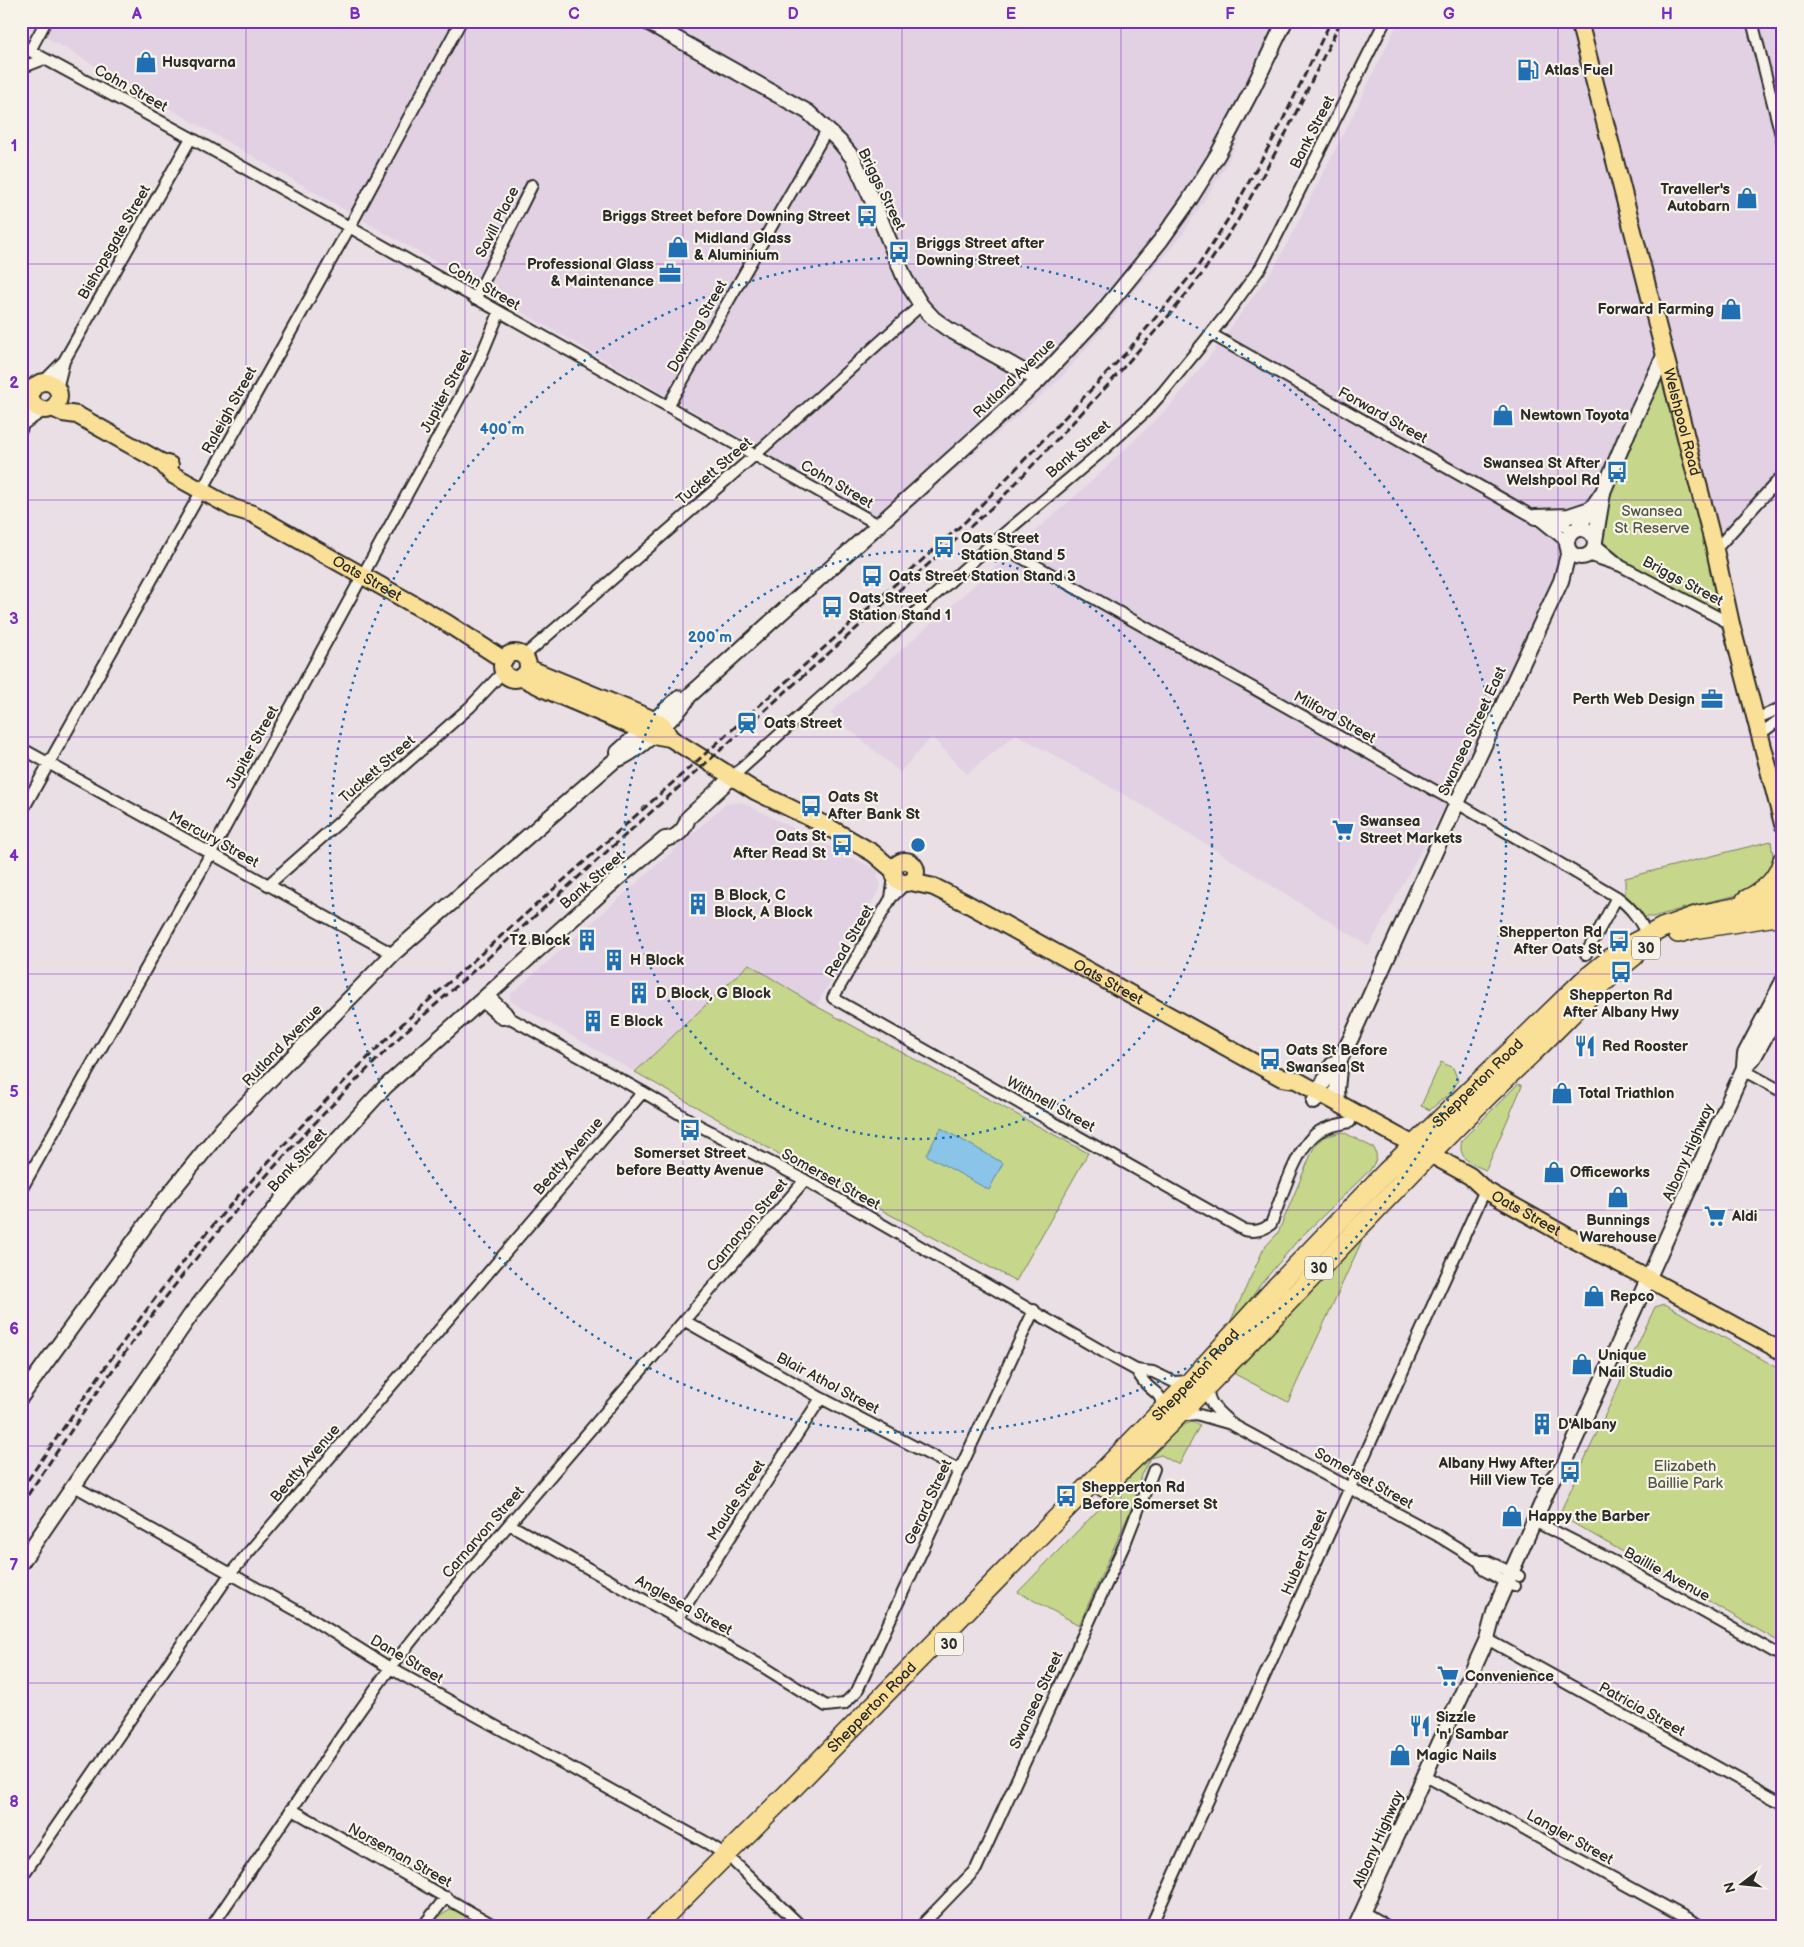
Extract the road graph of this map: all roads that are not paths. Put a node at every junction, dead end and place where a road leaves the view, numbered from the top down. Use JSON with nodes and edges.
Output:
{"nodes":[{"id":1,"x":46,"y":21,"type":"edge"},
{"id":2,"x":461,"y":21,"type":"edge"},
{"id":3,"x":644,"y":21,"type":"edge"},
{"id":4,"x":1285,"y":21,"type":"edge"},
{"id":5,"x":1385,"y":21,"type":"edge"},
{"id":6,"x":1579,"y":21,"type":"edge"},
{"id":7,"x":1752,"y":21,"type":"edge"},
{"id":8,"x":21,"y":38,"type":"edge"},
{"id":9,"x":33,"y":45,"type":"junction"},
{"id":10,"x":21,"y":46,"type":"edge"},
{"id":11,"x":44,"y":59,"type":"junction"},
{"id":12,"x":21,"y":68,"type":"edge"},
{"id":13,"x":76,"y":74,"type":"junction"},
{"id":14,"x":827,"y":130,"type":"junction"},
{"id":15,"x":191,"y":138,"type":"junction"},
{"id":16,"x":1783,"y":143,"type":"edge"},
{"id":17,"x":532,"y":185,"type":"dead end"},
{"id":18,"x":348,"y":228,"type":"junction"},
{"id":19,"x":475,"y":299,"type":"junction"},
{"id":20,"x":921,"y":304,"type":"junction"},
{"id":21,"x":499,"y":313,"type":"junction"},
{"id":22,"x":1211,"y":334,"type":"junction"},
{"id":23,"x":1664,"y":356,"type":"junction"},
{"id":24,"x":64,"y":361,"type":"junction"},
{"id":25,"x":1039,"y":380,"type":"junction"},
{"id":26,"x":21,"y":381,"type":"edge"},
{"id":27,"x":42,"y":395,"type":"edge"},
{"id":28,"x":668,"y":406,"type":"junction"},
{"id":29,"x":23,"y":427,"type":"edge"},
{"id":30,"x":755,"y":455,"type":"junction"},
{"id":31,"x":1783,"y":475,"type":"edge"},
{"id":32,"x":204,"y":486,"type":"junction"},
{"id":33,"x":1603,"y":492,"type":"junction"},
{"id":34,"x":1590,"y":509,"type":"junction"},
{"id":35,"x":1538,"y":519,"type":"junction"},
{"id":36,"x":878,"y":524,"type":"junction"},
{"id":37,"x":994,"y":542,"type":"junction"},
{"id":38,"x":1581,"y":544,"type":"junction"},
{"id":39,"x":1715,"y":550,"type":"junction"},
{"id":40,"x":363,"y":575,"type":"junction"},
{"id":41,"x":1731,"y":624,"type":"junction"},
{"id":42,"x":504,"y":666,"type":"junction"},
{"id":43,"x":524,"y":667,"type":"junction"},
{"id":44,"x":1783,"y":707,"type":"edge"},
{"id":45,"x":1783,"y":718,"type":"edge"},
{"id":46,"x":1758,"y":726,"type":"junction"},
{"id":47,"x":656,"y":729,"type":"junction"},
{"id":48,"x":21,"y":748,"type":"edge"},
{"id":49,"x":48,"y":764,"type":"junction"},
{"id":50,"x":731,"y":778,"type":"junction"},
{"id":51,"x":1457,"y":803,"type":"junction"},
{"id":52,"x":21,"y":813,"type":"edge"},
{"id":53,"x":1783,"y":824,"type":"edge"},
{"id":54,"x":210,"y":855,"type":"junction"},
{"id":55,"x":1783,"y":860,"type":"edge"},
{"id":56,"x":903,"y":874,"type":"junction"},
{"id":57,"x":268,"y":886,"type":"junction"},
{"id":58,"x":1617,"y":897,"type":"junction"},
{"id":59,"x":1783,"y":898,"type":"edge"},
{"id":60,"x":1726,"y":909,"type":"junction"},
{"id":61,"x":1783,"y":916,"type":"edge"},
{"id":62,"x":1647,"y":935,"type":"junction"},
{"id":63,"x":393,"y":954,"type":"junction"},
{"id":64,"x":1586,"y":954,"type":"dead end"},
{"id":65,"x":1783,"y":981,"type":"edge"},
{"id":66,"x":484,"y":998,"type":"junction"},
{"id":67,"x":833,"y":998,"type":"joint"},
{"id":68,"x":1783,"y":1004,"type":"edge"},
{"id":69,"x":1340,"y":1060,"type":"junction"},
{"id":70,"x":1743,"y":1070,"type":"junction"},
{"id":71,"x":643,"y":1092,"type":"junction"},
{"id":72,"x":1783,"y":1092,"type":"edge"},
{"id":73,"x":1316,"y":1097,"type":"junction"},
{"id":74,"x":1338,"y":1102,"type":"junction"},
{"id":75,"x":1350,"y":1122,"type":"junction"},
{"id":76,"x":1417,"y":1153,"type":"junction"},
{"id":77,"x":805,"y":1180,"type":"junction"},
{"id":78,"x":21,"y":1190,"type":"edge"},
{"id":79,"x":1485,"y":1190,"type":"junction"},
{"id":80,"x":1649,"y":1278,"type":"junction"},
{"id":81,"x":1034,"y":1310,"type":"junction"},
{"id":82,"x":685,"y":1321,"type":"junction"},
{"id":83,"x":1783,"y":1352,"type":"edge"},
{"id":84,"x":1136,"y":1370,"type":"junction"},
{"id":85,"x":1200,"y":1382,"type":"junction"},
{"id":86,"x":21,"y":1397,"type":"edge"},
{"id":87,"x":821,"y":1398,"type":"junction"},
{"id":88,"x":1170,"y":1413,"type":"junction"},
{"id":89,"x":1233,"y":1425,"type":"junction"},
{"id":90,"x":1154,"y":1469,"type":"dead end"},
{"id":91,"x":959,"y":1470,"type":"junction"},
{"id":92,"x":74,"y":1486,"type":"junction"},
{"id":93,"x":1350,"y":1487,"type":"junction"},
{"id":94,"x":1538,"y":1523,"type":"junction"},
{"id":95,"x":510,"y":1524,"type":"junction"},
{"id":96,"x":21,"y":1563,"type":"edge"},
{"id":97,"x":230,"y":1574,"type":"junction"},
{"id":98,"x":1513,"y":1579,"type":"junction"},
{"id":99,"x":678,"y":1619,"type":"junction"},
{"id":100,"x":1489,"y":1634,"type":"junction"},
{"id":101,"x":1783,"y":1657,"type":"edge"},
{"id":102,"x":390,"y":1668,"type":"junction"},
{"id":103,"x":844,"y":1704,"type":"joint"},
{"id":104,"x":1424,"y":1775,"type":"junction"},
{"id":105,"x":1783,"y":1804,"type":"edge"},
{"id":106,"x":292,"y":1810,"type":"junction"},
{"id":107,"x":731,"y":1859,"type":"junction"},
{"id":108,"x":21,"y":1878,"type":"edge"},
{"id":109,"x":446,"y":1897,"type":"junction"},
{"id":110,"x":1363,"y":1912,"type":"junction"},
{"id":111,"x":212,"y":1926,"type":"edge"},
{"id":112,"x":423,"y":1926,"type":"edge"},
{"id":113,"x":494,"y":1926,"type":"edge"},
{"id":114,"x":655,"y":1926,"type":"edge"},
{"id":115,"x":672,"y":1926,"type":"edge"},
{"id":116,"x":801,"y":1926,"type":"edge"},
{"id":117,"x":921,"y":1926,"type":"edge"},
{"id":118,"x":1151,"y":1926,"type":"edge"},
{"id":119,"x":1356,"y":1926,"type":"edge"},
{"id":120,"x":1387,"y":1926,"type":"edge"},
{"id":121,"x":1701,"y":1926,"type":"edge"}],
"edges":[{"from":1,"to":9,"type":"street"},
{"from":2,"to":18,"type":"street","name":"Raleigh Street"},
{"from":3,"to":14,"type":"street","name":"Briggs Street"},
{"from":4,"to":25,"type":"street","name":"Rutland Avenue"},
{"from":5,"to":22,"type":"street","name":"Bank Street"},
{"from":6,"to":23,"type":"main road","name":"Welshpool Road"},
{"from":7,"to":16,"type":"street"},
{"from":8,"to":9,"type":"street","name":"Cohn Street"},
{"from":9,"to":13,"type":"street","name":"Cohn Street"},
{"from":10,"to":11,"type":"street","name":"Cohn Street"},
{"from":11,"to":12,"type":"street"},
{"from":11,"to":13,"type":"street","name":"Cohn Street"},
{"from":13,"to":15,"type":"street","name":"Cohn Street"},
{"from":14,"to":20,"type":"street","name":"Briggs Street"},
{"from":14,"to":28,"type":"street","name":"Downing Street"},
{"from":15,"to":18,"type":"street","name":"Cohn Street"},
{"from":15,"to":24,"type":"street","name":"Bishopsgate Street"},
{"from":17,"to":19,"type":"street","name":"Savill Place"},
{"from":18,"to":19,"type":"street","name":"Cohn Street"},
{"from":18,"to":32,"type":"street","name":"Raleigh Street"},
{"from":19,"to":21,"type":"street","name":"Cohn Street"},
{"from":20,"to":25,"type":"street","name":"Briggs Street"},
{"from":20,"to":30,"type":"street","name":"Tuckett Street"},
{"from":21,"to":28,"type":"street","name":"Cohn Street"},
{"from":21,"to":40,"type":"street","name":"Jupiter Street"},
{"from":22,"to":35,"type":"street","name":"Forward Street"},
{"from":22,"to":37,"type":"street","name":"Bank Street"},
{"from":23,"to":33,"type":"street","name":"Swansea Street East"},
{"from":23,"to":39,"type":"main road","name":"Welshpool Road"},
{"from":24,"to":27,"type":"street","name":"Bishopsgate Street"},
{"from":24,"to":27,"type":"street","name":"Bishopsgate Street"},
{"from":25,"to":36,"type":"street","name":"Rutland Avenue"},
{"from":26,"to":27,"type":"main road"},
{"from":27,"to":29,"type":"street","name":"Bishopsgate Street"},
{"from":27,"to":29,"type":"street","name":"Bishopsgate Street"},
{"from":27,"to":32,"type":"main road","name":"Oats Street"},
{"from":28,"to":30,"type":"street","name":"Cohn Street"},
{"from":30,"to":36,"type":"street","name":"Cohn Street"},
{"from":30,"to":43,"type":"street","name":"Tuckett Street"},
{"from":31,"to":39,"type":"street"},
{"from":32,"to":40,"type":"main road","name":"Oats Street"},
{"from":32,"to":49,"type":"street","name":"Raleigh Street"},
{"from":33,"to":34,"type":"street","name":"Swansea Street East"},
{"from":33,"to":38,"type":"street","name":"Swansea Street East"},
{"from":34,"to":35,"type":"street"},
{"from":34,"to":38,"type":"street","name":"Swansea Street East"},
{"from":35,"to":38,"type":"street","name":"Forward Street"},
{"from":36,"to":47,"type":"street","name":"Rutland Avenue"},
{"from":37,"to":50,"type":"street","name":"Bank Street"},
{"from":37,"to":51,"type":"street","name":"Milford Street"},
{"from":38,"to":41,"type":"street","name":"Briggs Street"},
{"from":38,"to":51,"type":"street","name":"Swansea Street East"},
{"from":39,"to":41,"type":"main road","name":"Welshpool Road"},
{"from":40,"to":42,"type":"main road","name":"Oats Street"},
{"from":40,"to":54,"type":"street","name":"Jupiter Street"},
{"from":41,"to":46,"type":"main road","name":"Welshpool Road"},
{"from":42,"to":43,"type":"main road","name":"Oats Street"},
{"from":42,"to":43,"type":"main road"},
{"from":42,"to":57,"type":"street","name":"Tuckett Street"},
{"from":43,"to":47,"type":"main road","name":"Oats Street"},
{"from":44,"to":46,"type":"street"},
{"from":45,"to":46,"type":"street"},
{"from":46,"to":53,"type":"main road","name":"Welshpool Road"},
{"from":47,"to":50,"type":"main road","name":"Oats Street"},
{"from":47,"to":63,"type":"street","name":"Rutland Avenue"},
{"from":48,"to":49,"type":"street","name":"Mercury Street"},
{"from":49,"to":52,"type":"street","name":"Raleigh Street"},
{"from":49,"to":54,"type":"street","name":"Mercury Street"},
{"from":50,"to":56,"type":"main road","name":"Oats Street"},
{"from":50,"to":66,"type":"street","name":"Bank Street"},
{"from":51,"to":58,"type":"street","name":"Milford Street"},
{"from":51,"to":69,"type":"street","name":"Swansea Street East"},
{"from":54,"to":57,"type":"street","name":"Mercury Street"},
{"from":54,"to":78,"type":"street","name":"Jupiter Street"},
{"from":55,"to":60,"type":"highway"},
{"from":56,"to":67,"type":"street","name":"Read Street"},
{"from":56,"to":73,"type":"main road","name":"Oats Street"},
{"from":57,"to":63,"type":"street","name":"Mercury Street"},
{"from":58,"to":62,"type":"street","name":"Milford Street"},
{"from":58,"to":64,"type":"street"},
{"from":59,"to":60,"type":"highway","name":"Shepperton Road","number":"30"},
{"from":60,"to":62,"type":"highway","name":"Shepperton Road","number":"30"},
{"from":61,"to":76,"type":"highway","name":"Shepperton Road","number":"30"},
{"from":62,"to":76,"type":"highway","name":"Shepperton Road","number":"30"},
{"from":63,"to":86,"type":"street","name":"Rutland Avenue"},
{"from":65,"to":70,"type":"street","name":"Albany Highway"},
{"from":66,"to":71,"type":"street","name":"Somerset Street"},
{"from":66,"to":92,"type":"street","name":"Bank Street"},
{"from":67,"to":75,"type":"street","name":"Withnell Street"},
{"from":68,"to":70,"type":"street","name":"Albany Highway"},
{"from":69,"to":73,"type":"street","name":"Swansea Street East"},
{"from":69,"to":74,"type":"street","name":"Swansea Street East"},
{"from":70,"to":72,"type":"street"},
{"from":70,"to":80,"type":"street","name":"Albany Highway"},
{"from":71,"to":77,"type":"street","name":"Somerset Street"},
{"from":71,"to":97,"type":"street","name":"Beatty Avenue"},
{"from":73,"to":74,"type":"main road","name":"Oats Street"},
{"from":73,"to":75,"type":"main road","name":"Oats Street"},
{"from":74,"to":76,"type":"main road","name":"Oats Street"},
{"from":75,"to":76,"type":"main road","name":"Oats Street"},
{"from":76,"to":79,"type":"main road","name":"Oats Street"},
{"from":76,"to":85,"type":"highway","name":"Shepperton Road","number":"30"},
{"from":77,"to":81,"type":"street","name":"Somerset Street"},
{"from":77,"to":82,"type":"street","name":"Carnarvon Street"},
{"from":79,"to":80,"type":"main road","name":"Oats Street"},
{"from":79,"to":93,"type":"street","name":"Hubert Street"},
{"from":80,"to":83,"type":"main road","name":"Oats Street"},
{"from":80,"to":94,"type":"street","name":"Albany Highway"},
{"from":81,"to":84,"type":"street","name":"Somerset Street"},
{"from":81,"to":91,"type":"street","name":"Gerard Street"},
{"from":82,"to":87,"type":"street","name":"Blair Athol Street"},
{"from":82,"to":95,"type":"street","name":"Carnarvon Street"},
{"from":84,"to":85,"type":"street","name":"Somerset Street"},
{"from":84,"to":88,"type":"street","name":"Somerset Street"},
{"from":85,"to":88,"type":"highway","name":"Shepperton Road","number":"30"},
{"from":85,"to":89,"type":"street","name":"Somerset Street"},
{"from":87,"to":91,"type":"street","name":"Blair Athol Street"},
{"from":87,"to":99,"type":"street","name":"Maude Street"},
{"from":88,"to":89,"type":"street","name":"Somerset Street"},
{"from":88,"to":107,"type":"highway","name":"Shepperton Road","number":"30"},
{"from":89,"to":93,"type":"street","name":"Somerset Street"},
{"from":90,"to":117,"type":"street","name":"Swansea Street"},
{"from":91,"to":103,"type":"street","name":"Gerard Street"},
{"from":92,"to":96,"type":"street","name":"Bank Street"},
{"from":92,"to":97,"type":"street","name":"Dane Street"},
{"from":93,"to":98,"type":"street","name":"Somerset Street"},
{"from":93,"to":118,"type":"street","name":"Hubert Street"},
{"from":94,"to":98,"type":"street","name":"Albany Highway"},
{"from":94,"to":101,"type":"street","name":"Baillie Avenue"},
{"from":95,"to":99,"type":"street","name":"Anglesea Street"},
{"from":95,"to":102,"type":"street","name":"Carnarvon Street"},
{"from":97,"to":102,"type":"street","name":"Dane Street"},
{"from":97,"to":108,"type":"street","name":"Beatty Avenue"},
{"from":98,"to":100,"type":"street","name":"Albany Highway"},
{"from":99,"to":103,"type":"street","name":"Anglesea Street"},
{"from":100,"to":104,"type":"street","name":"Albany Highway"},
{"from":100,"to":105,"type":"street","name":"Patricia Street"},
{"from":102,"to":106,"type":"street","name":"Carnarvon Street"},
{"from":102,"to":107,"type":"street","name":"Dane Street"},
{"from":104,"to":110,"type":"street","name":"Albany Highway"},
{"from":104,"to":121,"type":"street","name":"Langler Street"},
{"from":106,"to":109,"type":"street","name":"Norseman Street"},
{"from":106,"to":111,"type":"street","name":"Carnarvon Street"},
{"from":107,"to":114,"type":"highway","name":"Shepperton Road","number":"30"},
{"from":107,"to":115,"type":"highway","name":"Shepperton Road","number":"30"},
{"from":107,"to":116,"type":"street","name":"Dane Street"},
{"from":109,"to":112,"type":"street"},
{"from":109,"to":113,"type":"street","name":"Norseman Street"},
{"from":110,"to":119,"type":"street","name":"Albany Highway"},
{"from":110,"to":120,"type":"street"}]}
